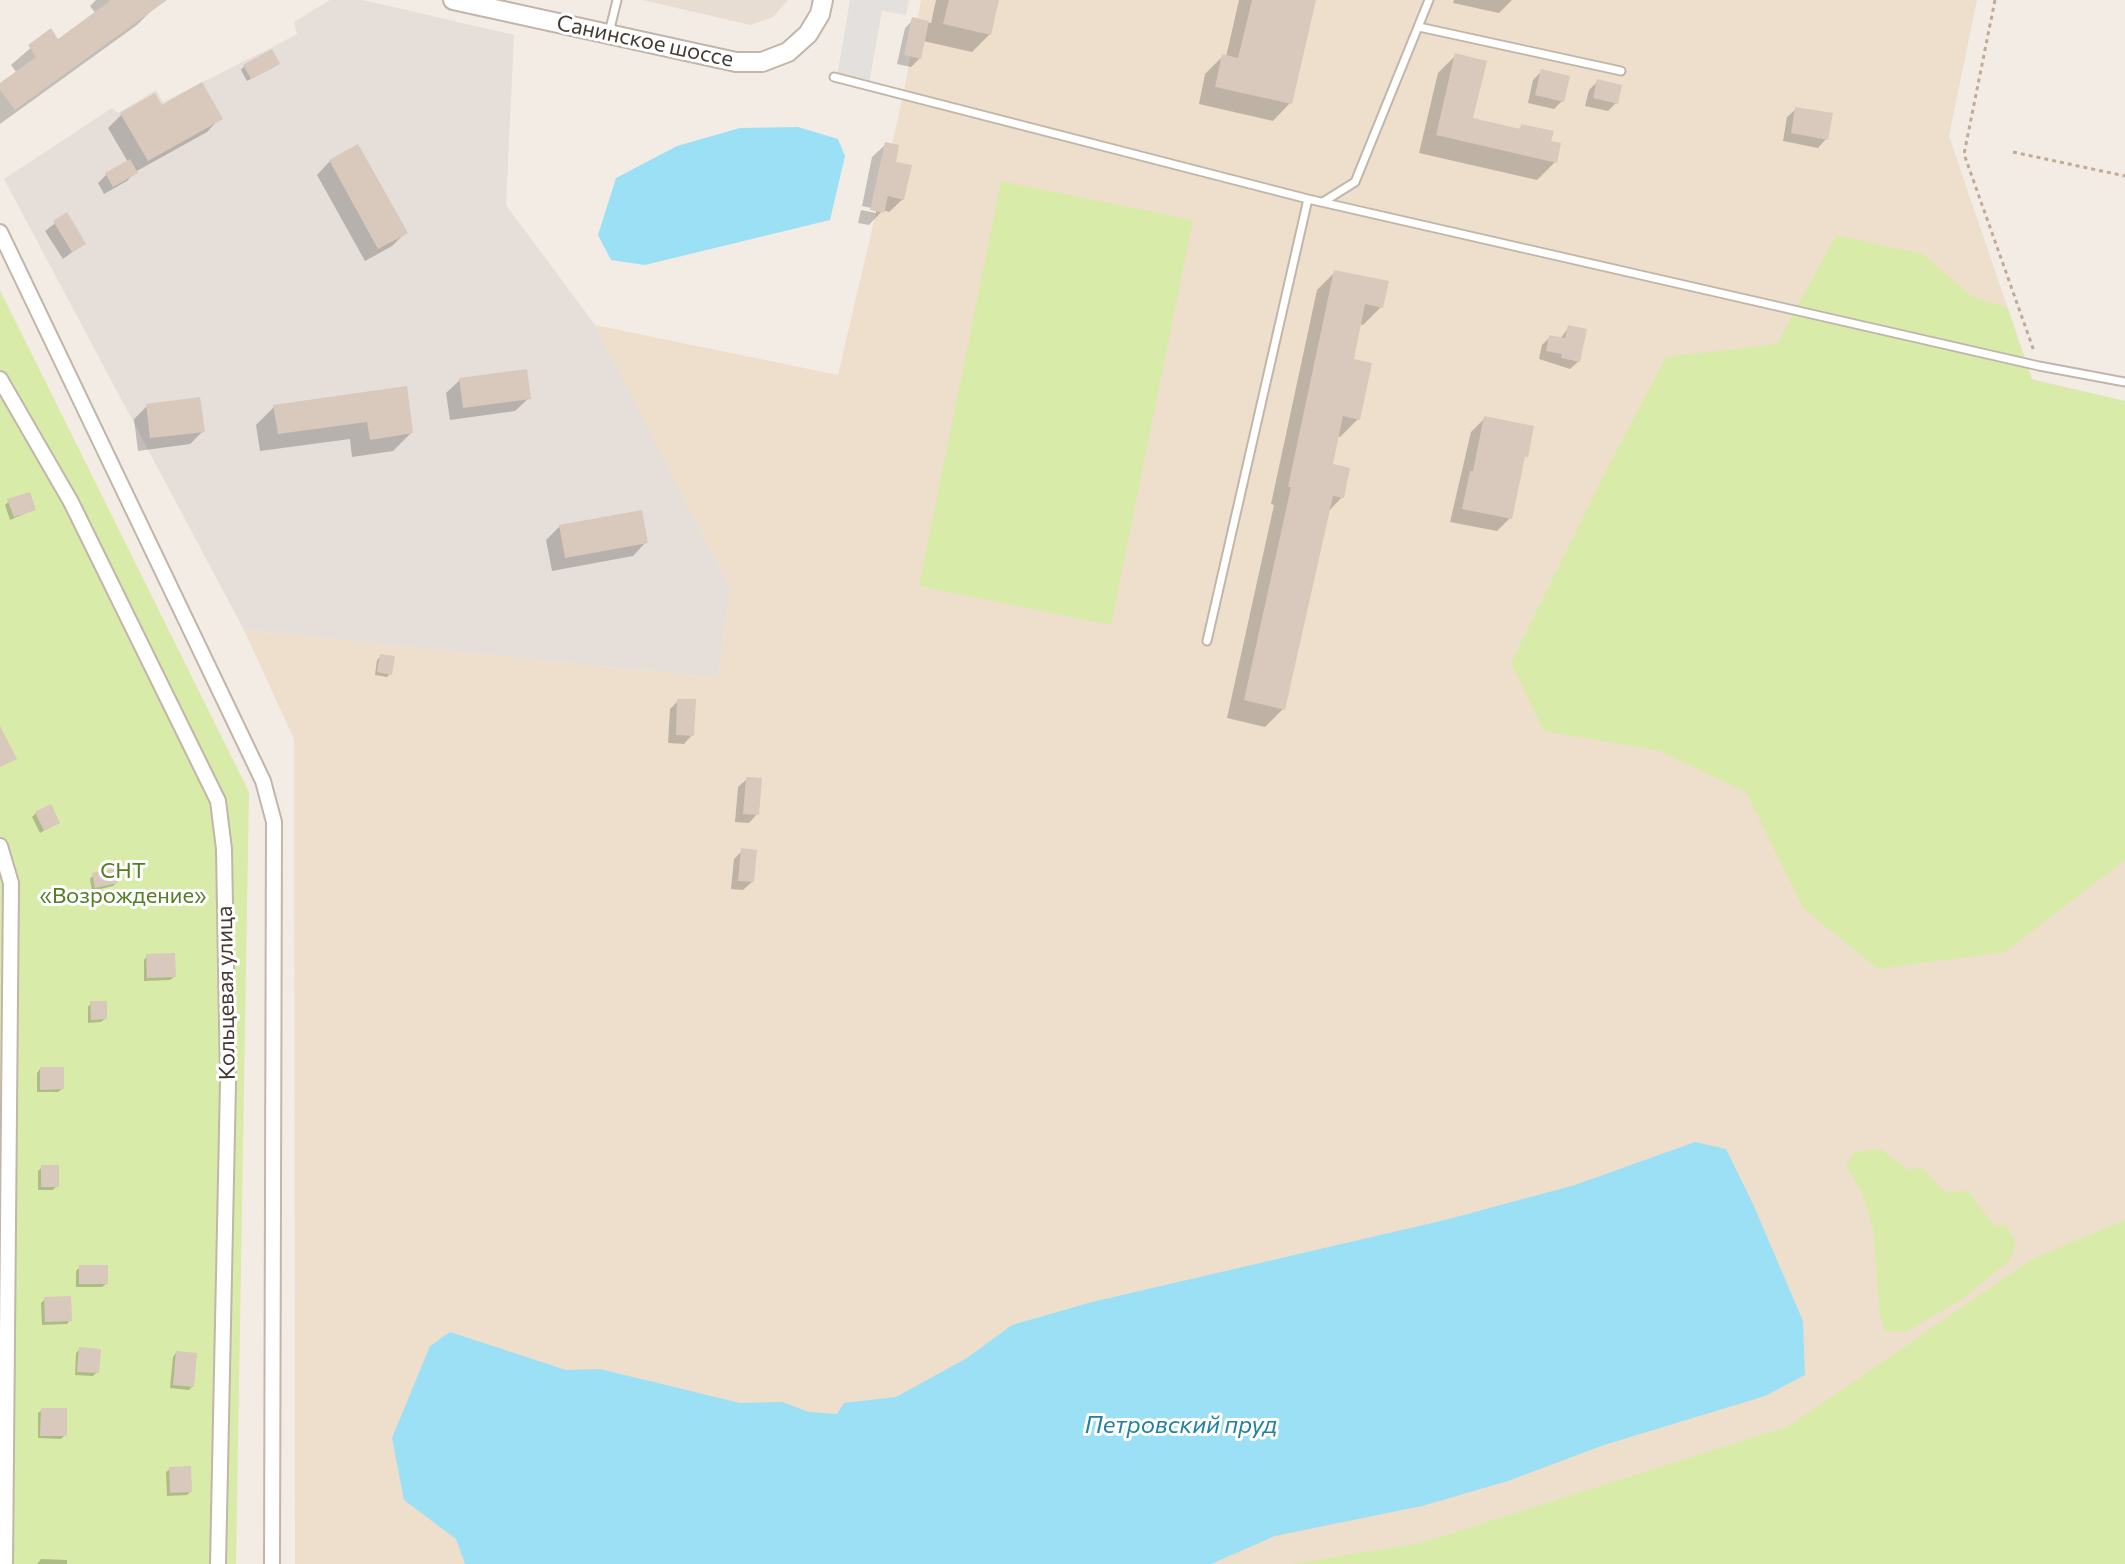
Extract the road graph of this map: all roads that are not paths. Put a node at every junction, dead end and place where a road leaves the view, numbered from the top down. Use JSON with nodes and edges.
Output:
{"nodes":[{"id":1,"x":453,"y":0,"type":"edge"},
{"id":2,"x":617,"y":0,"type":"edge"},
{"id":3,"x":823,"y":0,"type":"edge"},
{"id":4,"x":1429,"y":0,"type":"edge"},
{"id":5,"x":1419,"y":27,"type":"junction"},
{"id":6,"x":609,"y":34,"type":"junction"},
{"id":7,"x":1621,"y":71,"type":"dead end"},
{"id":8,"x":834,"y":77,"type":"dead end"},
{"id":9,"x":1308,"y":199,"type":"junction"},
{"id":10,"x":1323,"y":202,"type":"junction"},
{"id":11,"x":0,"y":232,"type":"edge"},
{"id":12,"x":0,"y":379,"type":"edge"},
{"id":13,"x":2125,"y":382,"type":"edge"},
{"id":14,"x":1207,"y":641,"type":"dead end"},
{"id":15,"x":0,"y":846,"type":"edge"},
{"id":16,"x":4,"y":1021,"type":"edge"},
{"id":17,"x":5,"y":1564,"type":"edge"},
{"id":18,"x":218,"y":1564,"type":"edge"},
{"id":19,"x":272,"y":1564,"type":"edge"}],
"edges":[{"from":1,"to":6,"type":"street","name":"Санинское шоссе"},
{"from":2,"to":6,"type":"lane"},
{"from":3,"to":6,"type":"street","name":"Санинское шоссе"},
{"from":4,"to":5,"type":"lane"},
{"from":5,"to":7,"type":"lane"},
{"from":5,"to":10,"type":"lane"},
{"from":8,"to":9,"type":"lane"},
{"from":9,"to":10,"type":"lane"},
{"from":9,"to":14,"type":"lane"},
{"from":10,"to":13,"type":"lane"},
{"from":11,"to":19,"type":"street"},
{"from":12,"to":18,"type":"street","name":"Кольцевая улица"},
{"from":15,"to":16,"type":"street"},
{"from":16,"to":17,"type":"street"}]}
